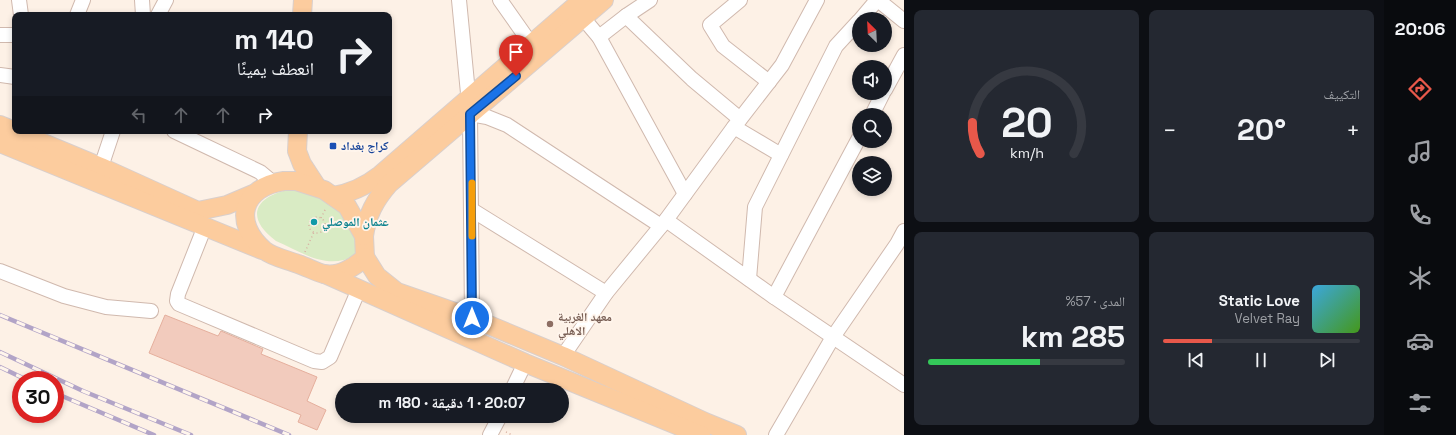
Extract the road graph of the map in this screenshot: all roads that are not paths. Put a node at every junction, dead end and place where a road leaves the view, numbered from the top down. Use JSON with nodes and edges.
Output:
{"nodes":[{"id":1,"x":19,"y":0,"type":"edge"},
{"id":2,"x":83,"y":0,"type":"edge"},
{"id":3,"x":142,"y":0,"type":"edge"},
{"id":4,"x":166,"y":0,"type":"edge"},
{"id":5,"x":303,"y":0,"type":"edge"},
{"id":6,"x":459,"y":0,"type":"edge"},
{"id":7,"x":500,"y":0,"type":"edge"},
{"id":8,"x":604,"y":0,"type":"edge"},
{"id":9,"x":650,"y":0,"type":"edge"},
{"id":10,"x":740,"y":0,"type":"edge"},
{"id":11,"x":817,"y":0,"type":"edge"},
{"id":12,"x":877,"y":0,"type":"edge"},
{"id":13,"x":581,"y":5,"type":"edge"},
{"id":14,"x":21,"y":12,"type":"edge"},
{"id":15,"x":78,"y":12,"type":"edge"},
{"id":16,"x":143,"y":12,"type":"edge"},
{"id":17,"x":160,"y":12,"type":"edge"},
{"id":18,"x":302,"y":12,"type":"edge"},
{"id":19,"x":867,"y":12,"type":"edge"},
{"id":20,"x":626,"y":16,"type":"junction"},
{"id":21,"x":904,"y":21,"type":"edge"},
{"id":22,"x":852,"y":29,"type":"edge"},
{"id":23,"x":0,"y":35,"type":"edge"},
{"id":24,"x":12,"y":35,"type":"edge"},
{"id":25,"x":598,"y":37,"type":"junction"},
{"id":26,"x":531,"y":44,"type":"junction"},
{"id":27,"x":904,"y":54,"type":"edge"},
{"id":28,"x":0,"y":75,"type":"edge"},
{"id":29,"x":12,"y":77,"type":"edge"},
{"id":30,"x":892,"y":77,"type":"edge"},
{"id":31,"x":769,"y":82,"type":"junction"},
{"id":32,"x":470,"y":106,"type":"junction"},
{"id":33,"x":737,"y":123,"type":"junction"},
{"id":34,"x":0,"y":125,"type":"edge"},
{"id":35,"x":12,"y":128,"type":"edge"},
{"id":36,"x":31,"y":134,"type":"edge"},
{"id":37,"x":112,"y":134,"type":"edge"},
{"id":38,"x":180,"y":134,"type":"edge"},
{"id":39,"x":298,"y":134,"type":"edge"},
{"id":40,"x":0,"y":143,"type":"edge"},
{"id":41,"x":854,"y":148,"type":"edge"},
{"id":42,"x":297,"y":151,"type":"junction"},
{"id":43,"x":781,"y":154,"type":"junction"},
{"id":44,"x":101,"y":167,"type":"junction"},
{"id":45,"x":275,"y":182,"type":"junction"},
{"id":46,"x":317,"y":187,"type":"junction"},
{"id":47,"x":253,"y":194,"type":"junction"},
{"id":48,"x":685,"y":194,"type":"junction"},
{"id":49,"x":333,"y":196,"type":"junction"},
{"id":50,"x":472,"y":210,"type":"junction"},
{"id":51,"x":664,"y":223,"type":"junction"},
{"id":52,"x":205,"y":226,"type":"junction"},
{"id":53,"x":904,"y":231,"type":"edge"},
{"id":54,"x":364,"y":236,"type":"junction"},
{"id":55,"x":900,"y":246,"type":"edge"},
{"id":56,"x":266,"y":251,"type":"junction"},
{"id":57,"x":365,"y":257,"type":"junction"},
{"id":58,"x":0,"y":271,"type":"edge"},
{"id":59,"x":325,"y":274,"type":"junction"},
{"id":60,"x":749,"y":279,"type":"junction"},
{"id":61,"x":359,"y":290,"type":"junction"},
{"id":62,"x":606,"y":293,"type":"junction"},
{"id":63,"x":774,"y":297,"type":"junction"},
{"id":64,"x":151,"y":311,"type":"dead end"},
{"id":65,"x":472,"y":318,"type":"junction"},
{"id":66,"x":833,"y":337,"type":"junction"},
{"id":67,"x":563,"y":356,"type":"junction"},
{"id":68,"x":525,"y":363,"type":"junction"},
{"id":69,"x":515,"y":383,"type":"edge"},
{"id":70,"x":904,"y":385,"type":"edge"},
{"id":71,"x":496,"y":423,"type":"edge"},
{"id":72,"x":490,"y":435,"type":"edge"},
{"id":73,"x":701,"y":435,"type":"edge"},
{"id":74,"x":737,"y":435,"type":"edge"},
{"id":75,"x":776,"y":435,"type":"edge"}],
"edges":[{"from":1,"to":14,"type":"street"},
{"from":2,"to":15,"type":"street"},
{"from":3,"to":16,"type":"street"},
{"from":4,"to":17,"type":"street"},
{"from":5,"to":18,"type":"main road"},
{"from":6,"to":32,"type":"street"},
{"from":7,"to":26,"type":"street"},
{"from":8,"to":13,"type":"main road"},
{"from":9,"to":20,"type":"street"},
{"from":10,"to":31,"type":"street"},
{"from":11,"to":31,"type":"street"},
{"from":12,"to":19,"type":"street"},
{"from":12,"to":21,"type":"street"},
{"from":13,"to":25,"type":"street"},
{"from":13,"to":26,"type":"main road"},
{"from":13,"to":32,"type":"main road"},
{"from":20,"to":25,"type":"street"},
{"from":20,"to":33,"type":"street"},
{"from":22,"to":43,"type":"street"},
{"from":23,"to":24,"type":"street"},
{"from":25,"to":48,"type":"street"},
{"from":26,"to":32,"type":"main road"},
{"from":27,"to":30,"type":"street"},
{"from":28,"to":29,"type":"street"},
{"from":31,"to":33,"type":"street"},
{"from":32,"to":49,"type":"main road"},
{"from":32,"to":50,"type":"street"},
{"from":32,"to":51,"type":"street"},
{"from":32,"to":54,"type":"main road"},
{"from":33,"to":43,"type":"street"},
{"from":33,"to":48,"type":"street"},
{"from":34,"to":35,"type":"main road"},
{"from":36,"to":44,"type":"main road"},
{"from":37,"to":44,"type":"street"},
{"from":38,"to":45,"type":"street"},
{"from":39,"to":42,"type":"main road"},
{"from":40,"to":52,"type":"main road"},
{"from":41,"to":63,"type":"street"},
{"from":42,"to":45,"type":"main road"},
{"from":42,"to":46,"type":"main road"},
{"from":43,"to":60,"type":"street"},
{"from":44,"to":47,"type":"main road"},
{"from":45,"to":46,"type":"main road"},
{"from":45,"to":47,"type":"main road"},
{"from":46,"to":49,"type":"main road"},
{"from":47,"to":56,"type":"main road"},
{"from":48,"to":51,"type":"street"},
{"from":49,"to":54,"type":"main road"},
{"from":50,"to":62,"type":"street"},
{"from":50,"to":65,"type":"street"},
{"from":51,"to":60,"type":"street"},
{"from":51,"to":62,"type":"street"},
{"from":52,"to":56,"type":"main road"},
{"from":52,"to":61,"type":"street"},
{"from":53,"to":55,"type":"street"},
{"from":54,"to":57,"type":"main road"},
{"from":55,"to":66,"type":"street"},
{"from":56,"to":59,"type":"main road"},
{"from":57,"to":59,"type":"main road"},
{"from":57,"to":65,"type":"main road"},
{"from":58,"to":64,"type":"street"},
{"from":59,"to":61,"type":"main road"},
{"from":60,"to":63,"type":"street"},
{"from":61,"to":68,"type":"main road"},
{"from":62,"to":67,"type":"street"},
{"from":63,"to":66,"type":"street"},
{"from":65,"to":67,"type":"main road"},
{"from":66,"to":70,"type":"street"},
{"from":66,"to":75,"type":"street"},
{"from":67,"to":74,"type":"main road"},
{"from":68,"to":69,"type":"street"},
{"from":68,"to":73,"type":"main road"},
{"from":71,"to":72,"type":"street"}]}
